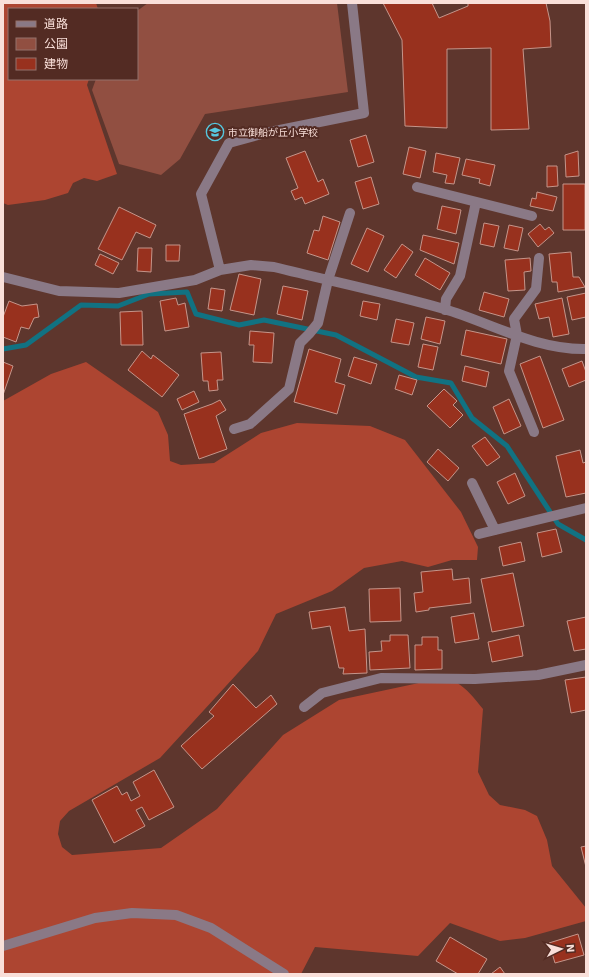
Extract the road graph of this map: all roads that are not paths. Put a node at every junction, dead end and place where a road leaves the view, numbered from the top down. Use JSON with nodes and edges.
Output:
{"nodes":[{"id":1,"x":352,"y":3,"type":"edge"},
{"id":2,"x":417,"y":187,"type":"dead end"},
{"id":3,"x":476,"y":202,"type":"junction"},
{"id":4,"x":350,"y":214,"type":"dead end"},
{"id":5,"x":532,"y":216,"type":"dead end"},
{"id":6,"x":539,"y":258,"type":"dead end"},
{"id":7,"x":220,"y":270,"type":"junction"},
{"id":8,"x":3,"y":277,"type":"edge"},
{"id":9,"x":328,"y":280,"type":"junction"},
{"id":10,"x":445,"y":310,"type":"junction"},
{"id":11,"x":517,"y":335,"type":"junction"},
{"id":12,"x":586,"y":349,"type":"edge"},
{"id":13,"x":234,"y":429,"type":"dead end"},
{"id":14,"x":534,"y":432,"type":"dead end"},
{"id":15,"x":472,"y":483,"type":"dead end"},
{"id":16,"x":586,"y":508,"type":"edge"},
{"id":17,"x":495,"y":530,"type":"junction"},
{"id":18,"x":479,"y":534,"type":"dead end"},
{"id":19,"x":586,"y":665,"type":"edge"},
{"id":20,"x":304,"y":707,"type":"dead end"},
{"id":21,"x":3,"y":946,"type":"edge"},
{"id":22,"x":284,"y":974,"type":"edge"}],
"edges":[{"from":1,"to":7,"type":"street"},
{"from":2,"to":3,"type":"street"},
{"from":3,"to":5,"type":"street"},
{"from":3,"to":10,"type":"street"},
{"from":4,"to":9,"type":"street"},
{"from":6,"to":11,"type":"street"},
{"from":7,"to":8,"type":"street"},
{"from":7,"to":9,"type":"street"},
{"from":9,"to":10,"type":"street"},
{"from":9,"to":13,"type":"street"},
{"from":10,"to":11,"type":"street"},
{"from":11,"to":12,"type":"street"},
{"from":11,"to":14,"type":"street"},
{"from":15,"to":17,"type":"street"},
{"from":16,"to":17,"type":"street"},
{"from":17,"to":18,"type":"street"},
{"from":19,"to":20,"type":"street"},
{"from":21,"to":22,"type":"street"}]}
